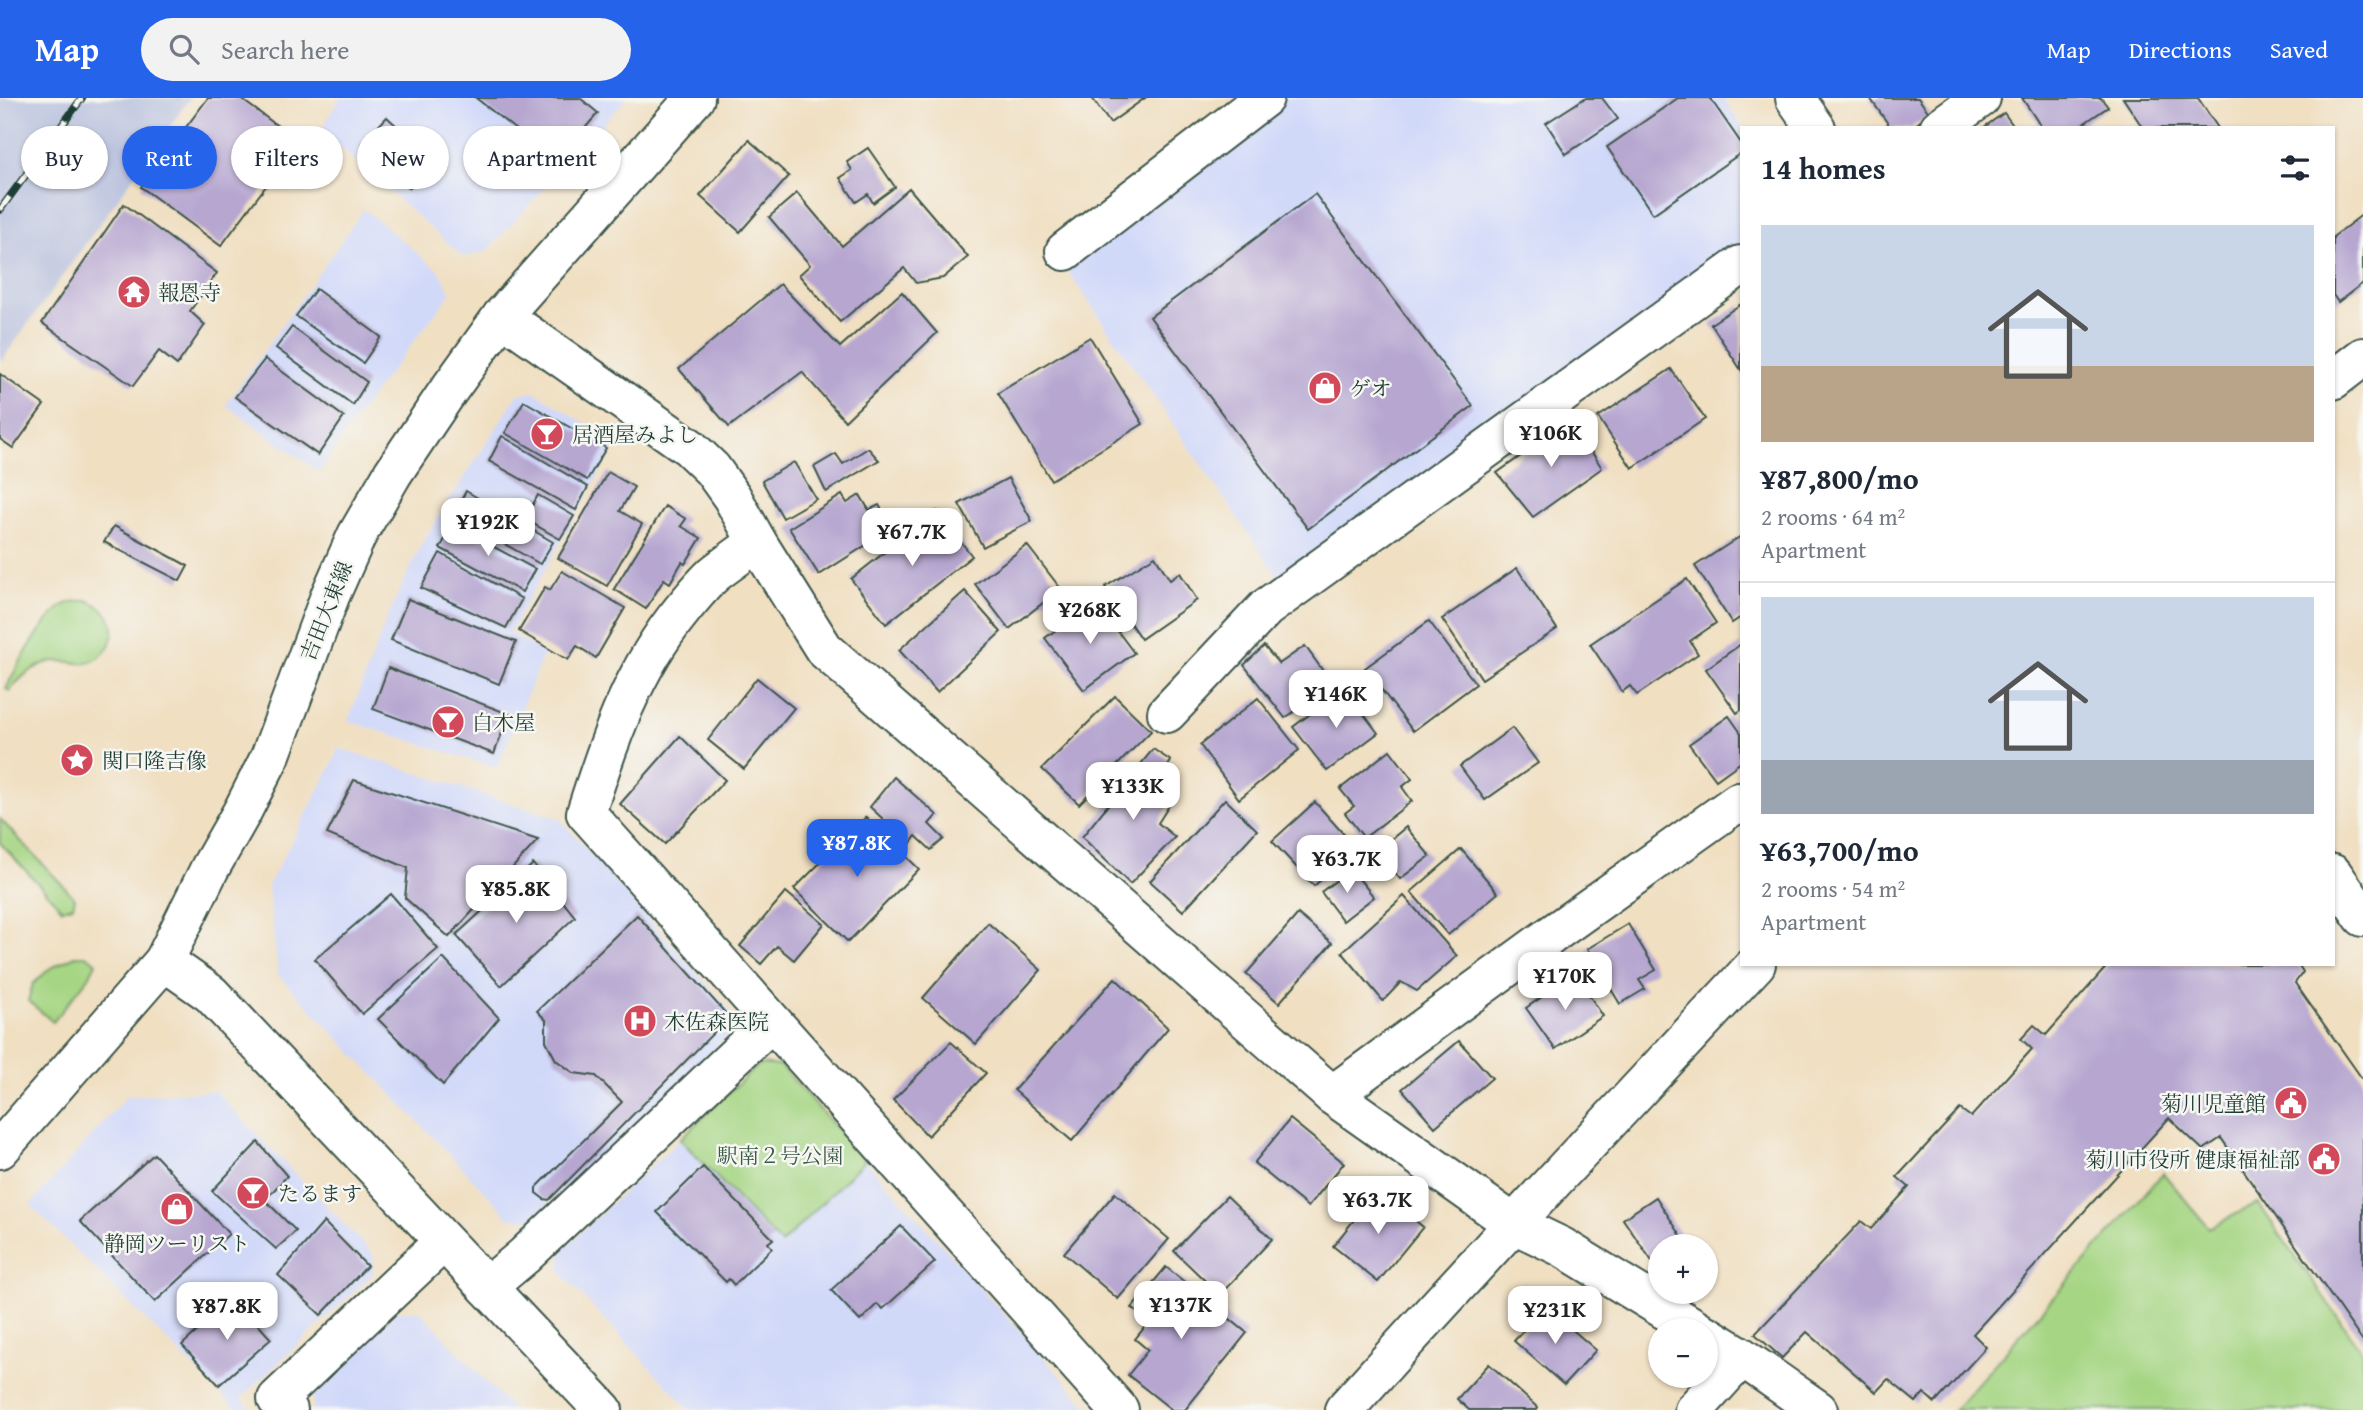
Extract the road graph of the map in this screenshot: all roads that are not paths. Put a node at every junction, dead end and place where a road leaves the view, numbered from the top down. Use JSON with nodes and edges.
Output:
{"nodes":[{"id":1,"x":695,"y":98,"type":"edge"},
{"id":2,"x":1264,"y":98,"type":"edge"},
{"id":3,"x":1795,"y":98,"type":"edge"},
{"id":4,"x":1981,"y":98,"type":"edge"},
{"id":5,"x":1815,"y":126,"type":"edge"},
{"id":6,"x":1942,"y":126,"type":"edge"},
{"id":7,"x":1065,"y":251,"type":"dead end"},
{"id":8,"x":1740,"y":266,"type":"edge"},
{"id":9,"x":502,"y":316,"type":"junction"},
{"id":10,"x":2363,"y":357,"type":"edge"},
{"id":11,"x":2335,"y":378,"type":"edge"},
{"id":12,"x":757,"y":542,"type":"junction"},
{"id":13,"x":1167,"y":713,"type":"dead end"},
{"id":14,"x":1740,"y":803,"type":"edge"},
{"id":15,"x":2335,"y":877,"type":"edge"},
{"id":16,"x":2363,"y":917,"type":"edge"},
{"id":17,"x":164,"y":961,"type":"junction"},
{"id":18,"x":1754,"y":966,"type":"edge"},
{"id":19,"x":771,"y":1022,"type":"junction"},
{"id":20,"x":1332,"y":1094,"type":"junction"},
{"id":21,"x":0,"y":1149,"type":"edge"},
{"id":22,"x":1514,"y":1224,"type":"junction"},
{"id":23,"x":443,"y":1242,"type":"junction"},
{"id":24,"x":487,"y":1287,"type":"junction"},
{"id":25,"x":1678,"y":1318,"type":"edge"},
{"id":26,"x":1718,"y":1342,"type":"edge"},
{"id":27,"x":1742,"y":1357,"type":"junction"},
{"id":28,"x":288,"y":1410,"type":"edge"},
{"id":29,"x":603,"y":1410,"type":"edge"},
{"id":30,"x":1119,"y":1410,"type":"edge"},
{"id":31,"x":1344,"y":1410,"type":"edge"},
{"id":32,"x":1694,"y":1410,"type":"edge"},
{"id":33,"x":1818,"y":1410,"type":"edge"}],
"edges":[{"from":1,"to":9,"type":"street","name":"吉田大東線"},
{"from":2,"to":7,"type":"street"},
{"from":3,"to":5,"type":"street"},
{"from":4,"to":6,"type":"street"},
{"from":8,"to":13,"type":"street"},
{"from":9,"to":12,"type":"street"},
{"from":9,"to":17,"type":"street","name":"吉田大東線"},
{"from":10,"to":11,"type":"street"},
{"from":12,"to":19,"type":"street"},
{"from":12,"to":20,"type":"street"},
{"from":14,"to":20,"type":"street"},
{"from":15,"to":16,"type":"street"},
{"from":17,"to":21,"type":"street","name":"吉田大東線"},
{"from":17,"to":23,"type":"street"},
{"from":18,"to":22,"type":"street"},
{"from":19,"to":24,"type":"street"},
{"from":19,"to":30,"type":"street"},
{"from":20,"to":22,"type":"street"},
{"from":22,"to":25,"type":"street"},
{"from":22,"to":31,"type":"street"},
{"from":23,"to":24,"type":"street"},
{"from":23,"to":28,"type":"street"},
{"from":24,"to":29,"type":"street"},
{"from":26,"to":27,"type":"street"},
{"from":27,"to":32,"type":"street"},
{"from":27,"to":33,"type":"street"}]}
